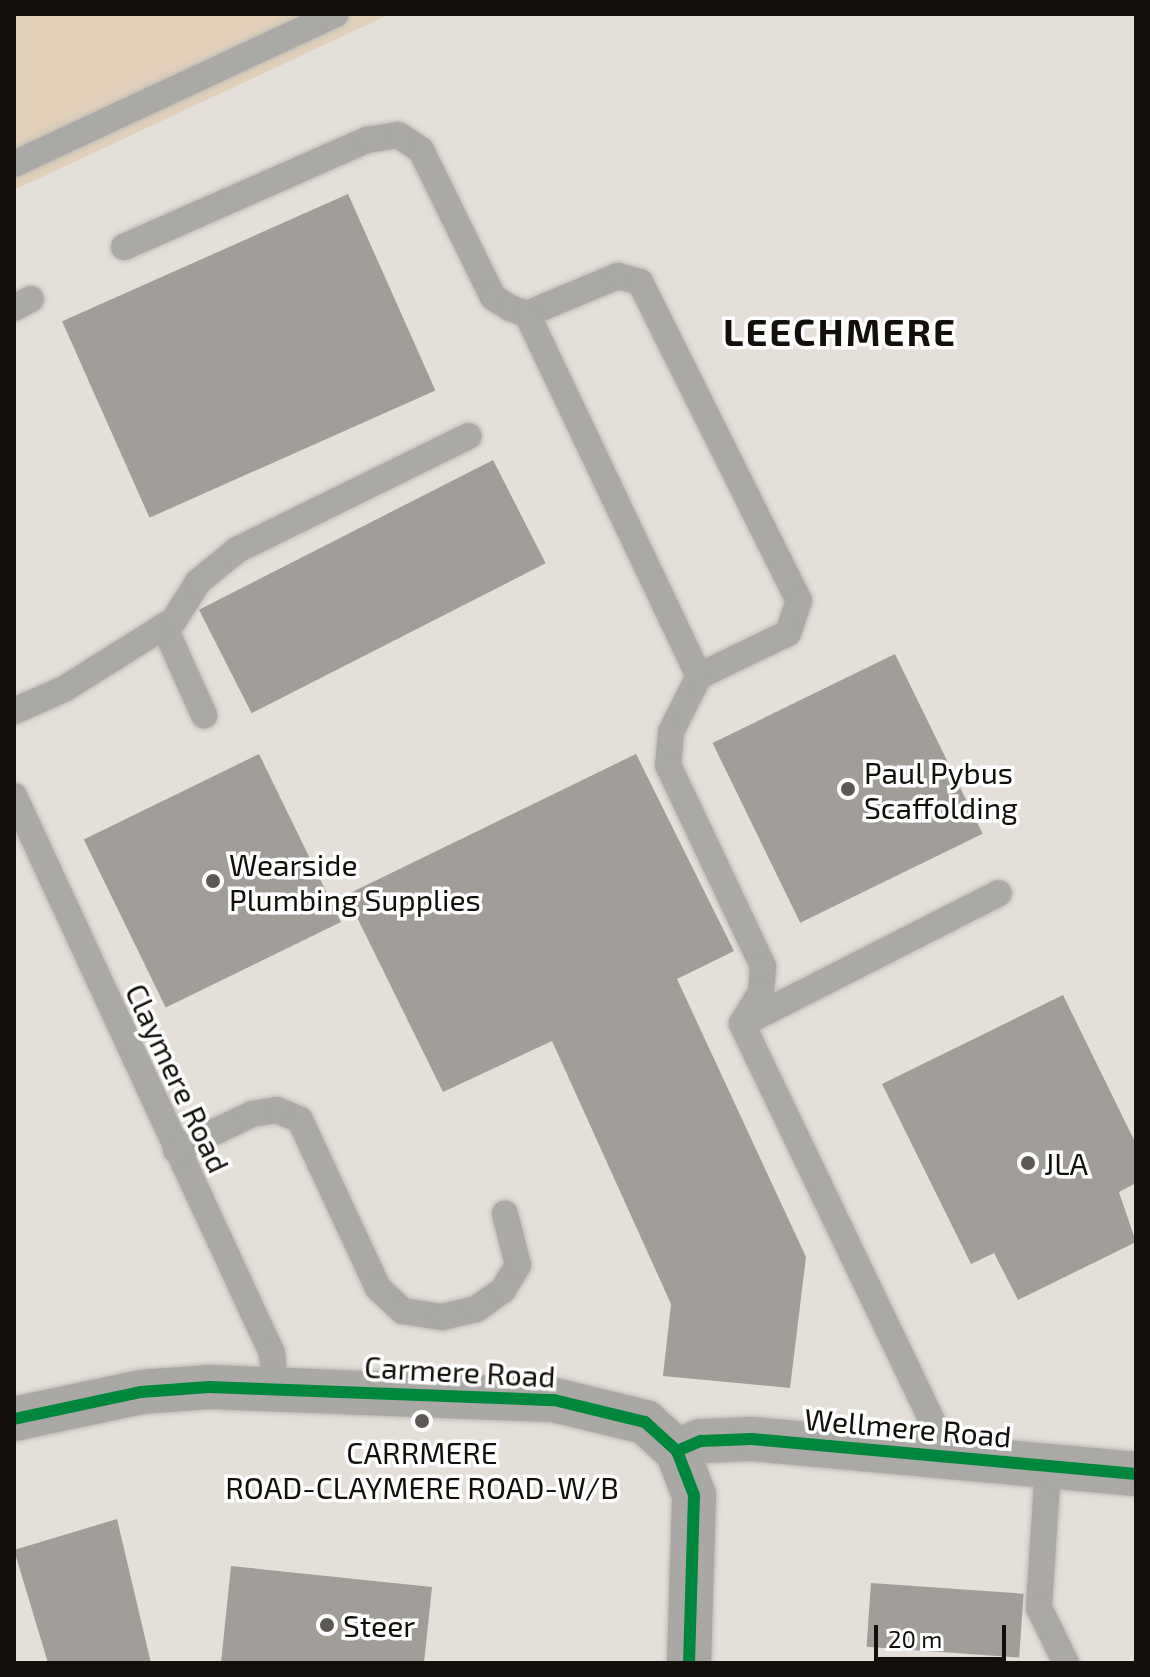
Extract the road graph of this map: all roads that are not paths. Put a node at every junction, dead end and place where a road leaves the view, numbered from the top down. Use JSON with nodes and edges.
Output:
{"nodes":[{"id":1,"x":336,"y":14,"type":"edge"},
{"id":2,"x":14,"y":164,"type":"edge"},
{"id":3,"x":124,"y":247,"type":"dead end"},
{"id":4,"x":527,"y":314,"type":"junction"},
{"id":5,"x":469,"y":436,"type":"dead end"},
{"id":6,"x":164,"y":626,"type":"junction"},
{"id":7,"x":699,"y":676,"type":"junction"},
{"id":8,"x":14,"y":711,"type":"edge"},
{"id":9,"x":204,"y":715,"type":"dead end"},
{"id":10,"x":14,"y":796,"type":"edge"},
{"id":11,"x":999,"y":893,"type":"dead end"},
{"id":12,"x":742,"y":1024,"type":"junction"},
{"id":13,"x":176,"y":1150,"type":"junction"},
{"id":14,"x":505,"y":1214,"type":"dead end"},
{"id":15,"x":276,"y":1389,"type":"junction"},
{"id":16,"x":14,"y":1419,"type":"edge"},
{"id":17,"x":677,"y":1451,"type":"junction"},
{"id":18,"x":949,"y":1457,"type":"junction"},
{"id":19,"x":1048,"y":1467,"type":"junction"},
{"id":20,"x":1136,"y":1474,"type":"edge"},
{"id":21,"x":689,"y":1663,"type":"edge"},
{"id":22,"x":1066,"y":1663,"type":"edge"}],
"edges":[{"from":1,"to":2,"type":"lane"},
{"from":3,"to":4,"type":"lane"},
{"from":4,"to":7,"type":"lane"},
{"from":4,"to":7,"type":"lane"},
{"from":5,"to":6,"type":"lane"},
{"from":6,"to":8,"type":"lane"},
{"from":6,"to":9,"type":"lane"},
{"from":7,"to":12,"type":"lane"},
{"from":10,"to":13,"type":"lane","name":"Claymere Road"},
{"from":11,"to":12,"type":"lane"},
{"from":12,"to":18,"type":"lane"},
{"from":13,"to":14,"type":"lane"},
{"from":13,"to":15,"type":"lane","name":"Claymere Road"},
{"from":15,"to":16,"type":"street","name":"Carmere Road"},
{"from":15,"to":17,"type":"street","name":"Carmere Road"},
{"from":17,"to":18,"type":"street","name":"Wellmere Road"},
{"from":17,"to":21,"type":"street","name":"Carmere Road"},
{"from":18,"to":19,"type":"street","name":"Wellmere Road"},
{"from":19,"to":20,"type":"street","name":"Wellmere Road"},
{"from":19,"to":22,"type":"lane"}]}
